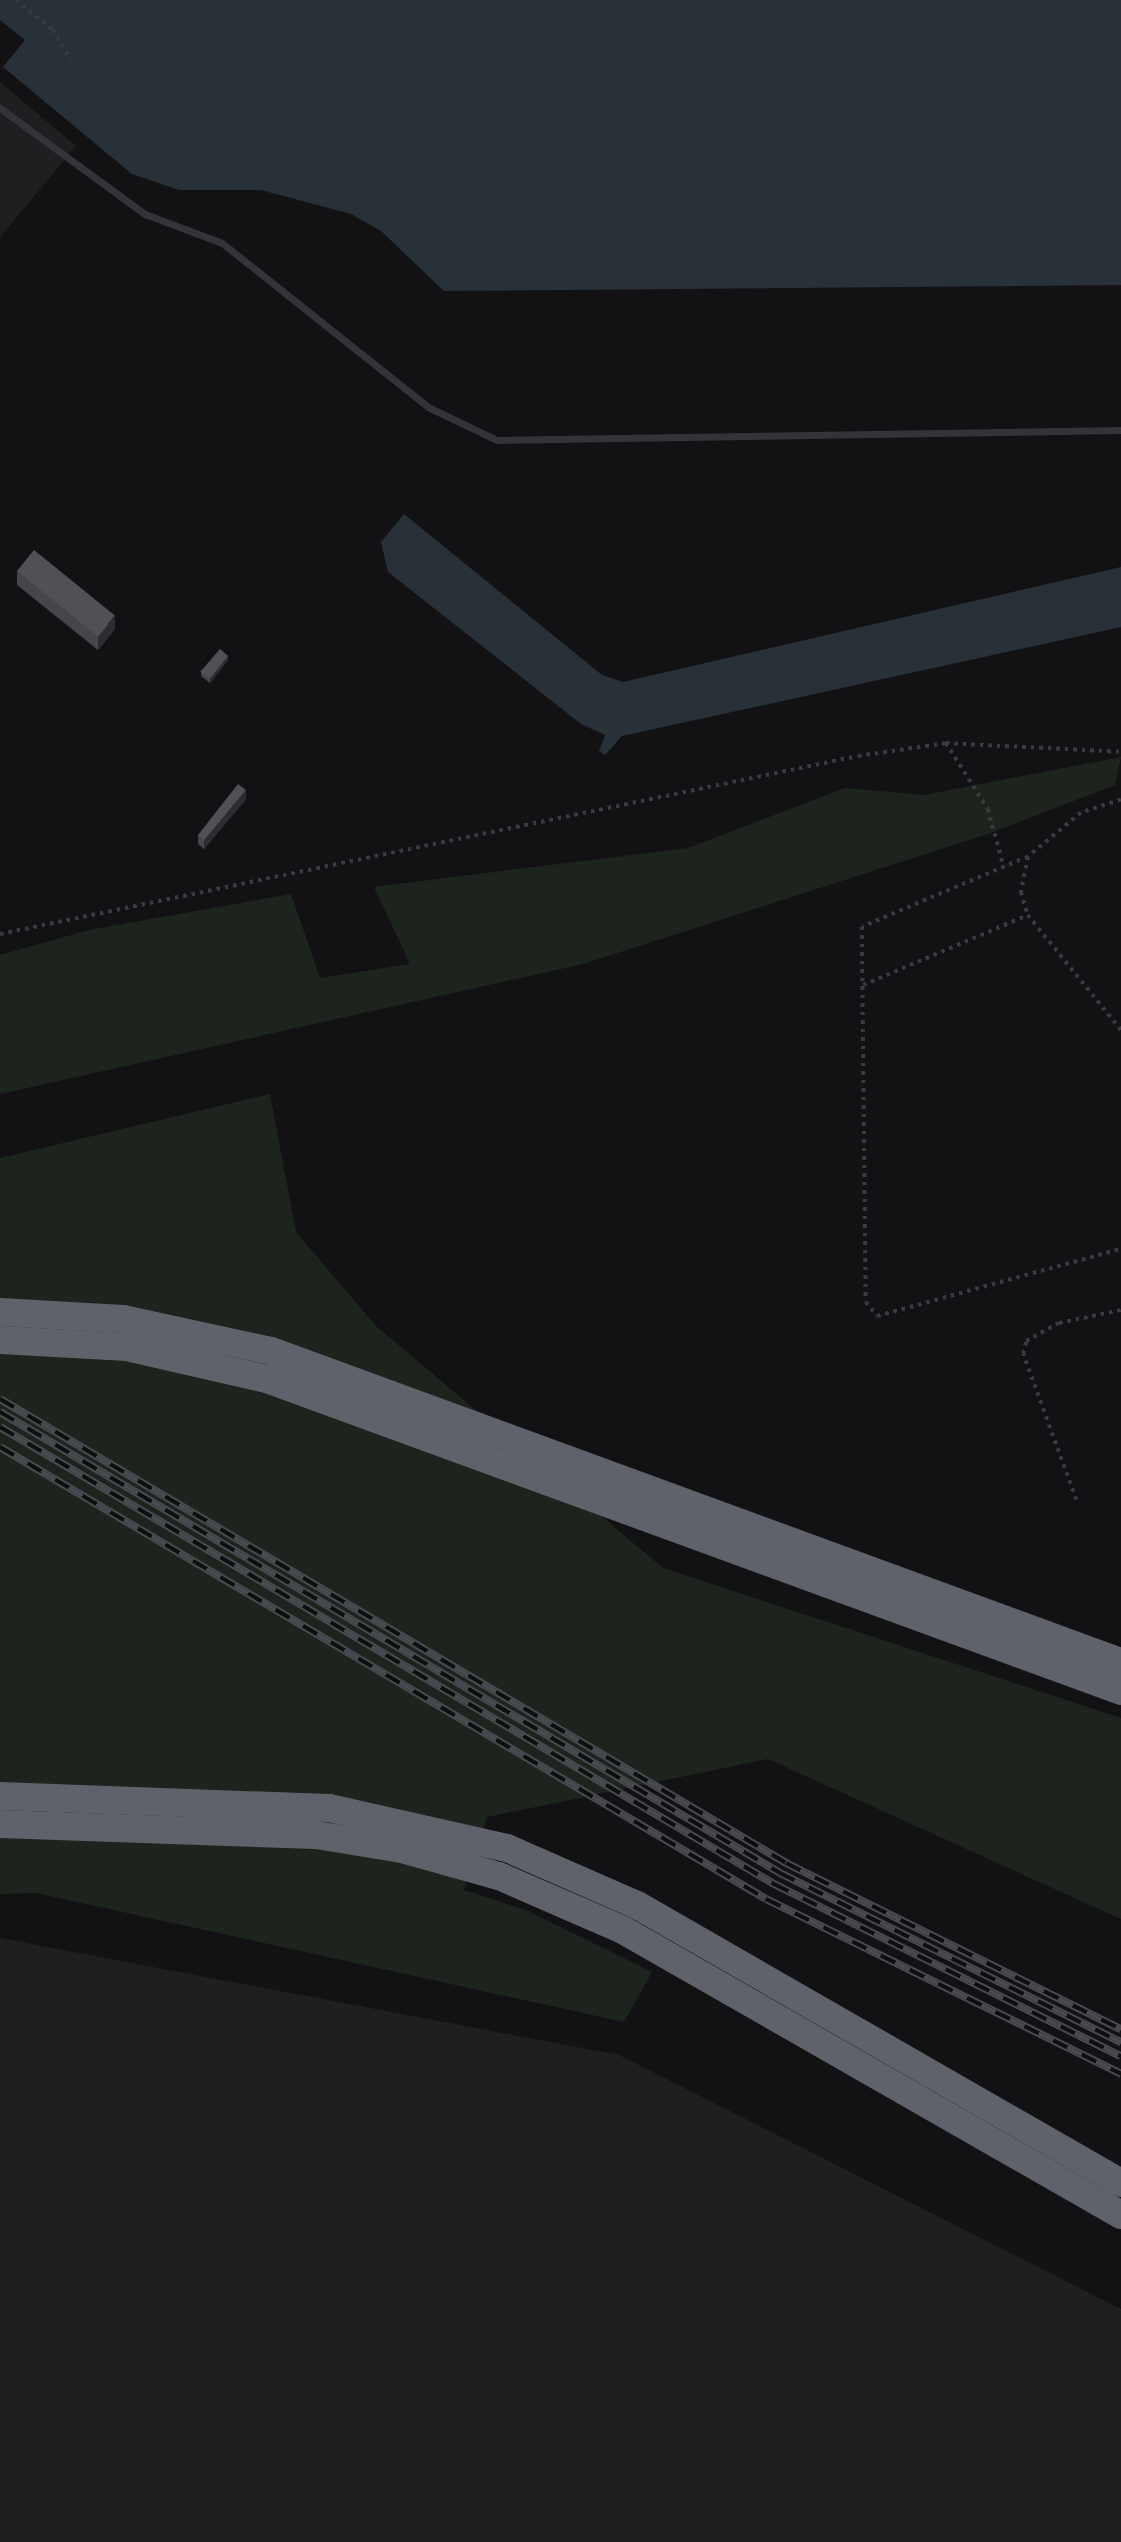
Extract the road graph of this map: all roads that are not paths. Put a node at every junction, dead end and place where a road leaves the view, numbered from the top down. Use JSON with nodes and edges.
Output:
{"nodes":[{"id":1,"x":0,"y":108,"type":"edge"},
{"id":2,"x":1121,"y":429,"type":"edge"},
{"id":3,"x":0,"y":1312,"type":"edge"},
{"id":4,"x":0,"y":1340,"type":"edge"},
{"id":5,"x":1121,"y":1662,"type":"edge"},
{"id":6,"x":1121,"y":1691,"type":"edge"},
{"id":7,"x":0,"y":1796,"type":"edge"},
{"id":8,"x":0,"y":1824,"type":"edge"},
{"id":9,"x":1121,"y":2183,"type":"edge"},
{"id":10,"x":1121,"y":2215,"type":"edge"}],
"edges":[{"from":1,"to":2,"type":"lane"},
{"from":3,"to":5,"type":"highway"},
{"from":4,"to":6,"type":"highway"},
{"from":7,"to":9,"type":"highway"},
{"from":8,"to":10,"type":"highway"}]}
